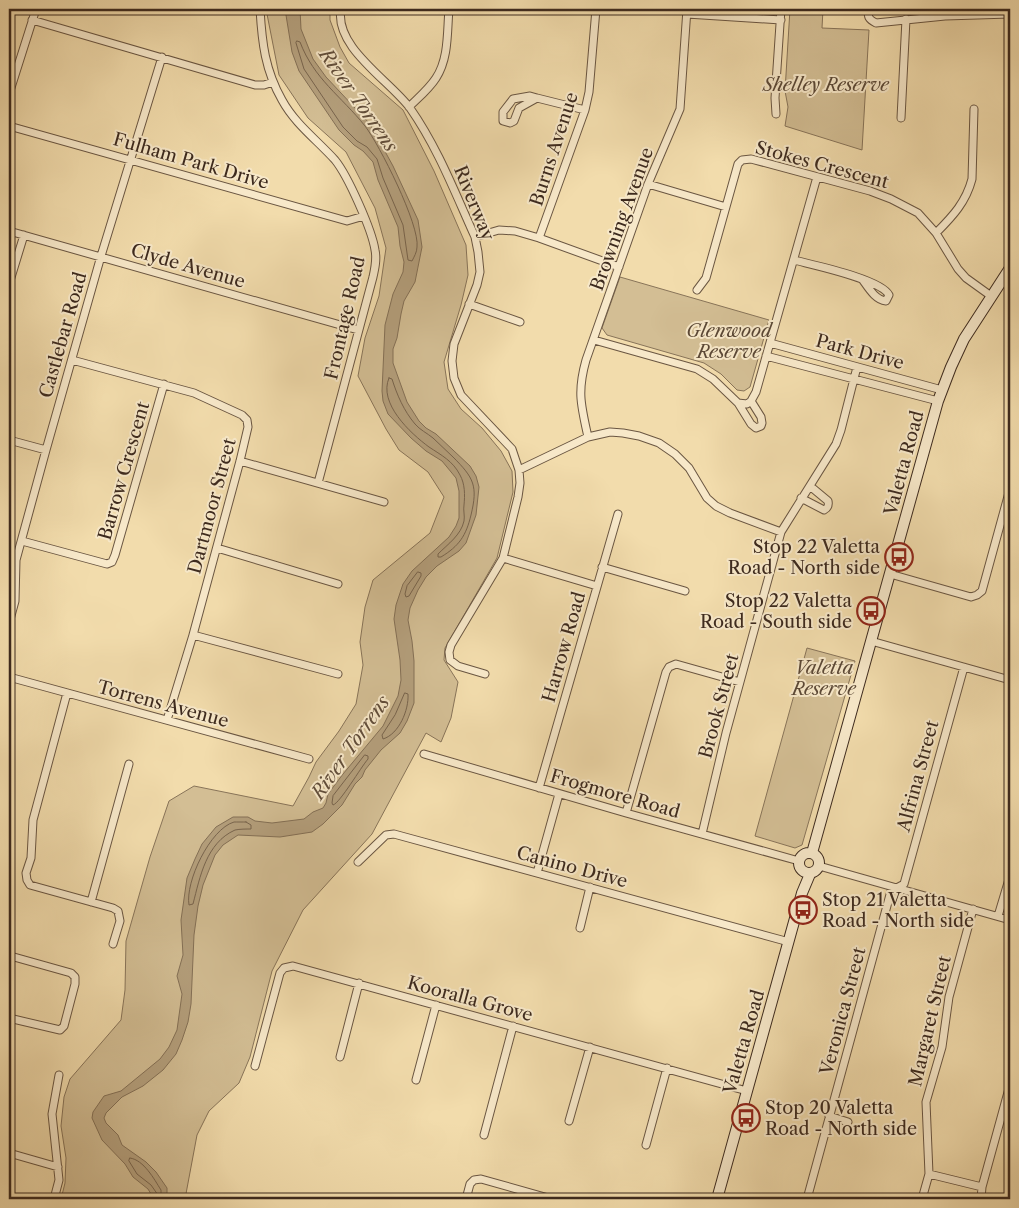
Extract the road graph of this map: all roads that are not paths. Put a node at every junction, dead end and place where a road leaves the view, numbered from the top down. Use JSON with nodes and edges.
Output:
{"nodes":[{"id":1,"x":36,"y":9,"type":"edge"},
{"id":2,"x":260,"y":9,"type":"edge"},
{"id":3,"x":341,"y":9,"type":"edge"},
{"id":4,"x":448,"y":9,"type":"edge"},
{"id":5,"x":596,"y":9,"type":"edge"},
{"id":6,"x":782,"y":9,"type":"edge"},
{"id":7,"x":868,"y":9,"type":"edge"},
{"id":8,"x":687,"y":11,"type":"edge"},
{"id":9,"x":1010,"y":14,"type":"edge"},
{"id":10,"x":906,"y":19,"type":"junction"},
{"id":11,"x":32,"y":20,"type":"junction"},
{"id":12,"x":781,"y":20,"type":"junction"},
{"id":13,"x":162,"y":57,"type":"junction"},
{"id":14,"x":273,"y":82,"type":"junction"},
{"id":15,"x":9,"y":94,"type":"edge"},
{"id":16,"x":537,"y":98,"type":"junction"},
{"id":17,"x":409,"y":107,"type":"junction"},
{"id":18,"x":974,"y":109,"type":"dead end"},
{"id":19,"x":585,"y":110,"type":"junction"},
{"id":20,"x":776,"y":114,"type":"dead end"},
{"id":21,"x":901,"y":118,"type":"dead end"},
{"id":22,"x":9,"y":126,"type":"edge"},
{"id":23,"x":130,"y":159,"type":"junction"},
{"id":24,"x":817,"y":176,"type":"junction"},
{"id":25,"x":648,"y":184,"type":"junction"},
{"id":26,"x":726,"y":207,"type":"junction"},
{"id":27,"x":364,"y":216,"type":"junction"},
{"id":28,"x":9,"y":231,"type":"edge"},
{"id":29,"x":936,"y":232,"type":"junction"},
{"id":30,"x":24,"y":235,"type":"junction"},
{"id":31,"x":475,"y":237,"type":"junction"},
{"id":32,"x":539,"y":238,"type":"junction"},
{"id":33,"x":101,"y":256,"type":"junction"},
{"id":34,"x":794,"y":260,"type":"junction"},
{"id":35,"x":618,"y":267,"type":"junction"},
{"id":36,"x":1010,"y":268,"type":"edge"},
{"id":37,"x":862,"y":279,"type":"dead end"},
{"id":38,"x":9,"y":284,"type":"edge"},
{"id":39,"x":697,"y":290,"type":"dead end"},
{"id":40,"x":991,"y":296,"type":"junction"},
{"id":41,"x":469,"y":304,"type":"junction"},
{"id":42,"x":520,"y":322,"type":"dead end"},
{"id":43,"x":358,"y":330,"type":"junction"},
{"id":44,"x":594,"y":340,"type":"junction"},
{"id":45,"x":770,"y":343,"type":"junction"},
{"id":46,"x":766,"y":356,"type":"junction"},
{"id":47,"x":72,"y":360,"type":"junction"},
{"id":48,"x":857,"y":367,"type":"junction"},
{"id":49,"x":854,"y":379,"type":"junction"},
{"id":50,"x":164,"y":384,"type":"junction"},
{"id":51,"x":942,"y":390,"type":"junction"},
{"id":52,"x":751,"y":401,"type":"junction"},
{"id":53,"x":938,"y":401,"type":"junction"},
{"id":54,"x":738,"y":403,"type":"junction"},
{"id":55,"x":588,"y":437,"type":"junction"},
{"id":56,"x":9,"y":440,"type":"edge"},
{"id":57,"x":46,"y":450,"type":"junction"},
{"id":58,"x":240,"y":461,"type":"junction"},
{"id":59,"x":519,"y":470,"type":"junction"},
{"id":60,"x":318,"y":483,"type":"junction"},
{"id":61,"x":810,"y":486,"type":"junction"},
{"id":62,"x":1010,"y":490,"type":"edge"},
{"id":63,"x":801,"y":498,"type":"junction"},
{"id":64,"x":384,"y":502,"type":"dead end"},
{"id":65,"x":618,"y":514,"type":"dead end"},
{"id":66,"x":781,"y":532,"type":"junction"},
{"id":67,"x":22,"y":541,"type":"junction"},
{"id":68,"x":217,"y":548,"type":"junction"},
{"id":69,"x":503,"y":558,"type":"junction"},
{"id":70,"x":602,"y":567,"type":"junction"},
{"id":71,"x":890,"y":574,"type":"junction"},
{"id":72,"x":338,"y":584,"type":"dead end"},
{"id":73,"x":597,"y":586,"type":"junction"},
{"id":74,"x":685,"y":591,"type":"dead end"},
{"id":75,"x":9,"y":623,"type":"edge"},
{"id":76,"x":192,"y":635,"type":"junction"},
{"id":77,"x":871,"y":641,"type":"junction"},
{"id":78,"x":964,"y":667,"type":"junction"},
{"id":79,"x":338,"y":674,"type":"dead end"},
{"id":80,"x":485,"y":674,"type":"dead end"},
{"id":81,"x":9,"y":677,"type":"edge"},
{"id":82,"x":1010,"y":680,"type":"edge"},
{"id":83,"x":740,"y":682,"type":"junction"},
{"id":84,"x":67,"y":693,"type":"junction"},
{"id":85,"x":167,"y":720,"type":"junction"},
{"id":86,"x":424,"y":754,"type":"dead end"},
{"id":87,"x":309,"y":759,"type":"dead end"},
{"id":88,"x":129,"y":764,"type":"dead end"},
{"id":89,"x":539,"y":788,"type":"junction"},
{"id":90,"x":559,"y":794,"type":"junction"},
{"id":91,"x":626,"y":813,"type":"junction"},
{"id":92,"x":702,"y":834,"type":"junction"},
{"id":93,"x":812,"y":853,"type":"junction"},
{"id":94,"x":799,"y":860,"type":"junction"},
{"id":95,"x":358,"y":862,"type":"dead end"},
{"id":96,"x":819,"y":866,"type":"junction"},
{"id":97,"x":537,"y":873,"type":"junction"},
{"id":98,"x":807,"y":873,"type":"junction"},
{"id":99,"x":1010,"y":876,"type":"edge"},
{"id":100,"x":590,"y":887,"type":"junction"},
{"id":101,"x":897,"y":888,"type":"junction"},
{"id":102,"x":91,"y":902,"type":"junction"},
{"id":103,"x":973,"y":909,"type":"junction"},
{"id":104,"x":998,"y":916,"type":"junction"},
{"id":105,"x":1010,"y":920,"type":"edge"},
{"id":106,"x":580,"y":928,"type":"dead end"},
{"id":107,"x":789,"y":942,"type":"junction"},
{"id":108,"x":113,"y":944,"type":"dead end"},
{"id":109,"x":9,"y":959,"type":"edge"},
{"id":110,"x":358,"y":984,"type":"junction"},
{"id":111,"x":436,"y":1005,"type":"junction"},
{"id":112,"x":9,"y":1018,"type":"edge"},
{"id":113,"x":513,"y":1026,"type":"junction"},
{"id":114,"x":590,"y":1047,"type":"junction"},
{"id":115,"x":340,"y":1057,"type":"dead end"},
{"id":116,"x":255,"y":1066,"type":"dead end"},
{"id":117,"x":667,"y":1068,"type":"junction"},
{"id":118,"x":60,"y":1075,"type":"dead end"},
{"id":119,"x":416,"y":1080,"type":"dead end"},
{"id":120,"x":1010,"y":1085,"type":"edge"},
{"id":121,"x":747,"y":1091,"type":"junction"},
{"id":122,"x":829,"y":1116,"type":"junction"},
{"id":123,"x":570,"y":1121,"type":"dead end"},
{"id":124,"x":848,"y":1122,"type":"dead end"},
{"id":125,"x":484,"y":1135,"type":"dead end"},
{"id":126,"x":646,"y":1145,"type":"dead end"},
{"id":127,"x":9,"y":1153,"type":"edge"},
{"id":128,"x":58,"y":1167,"type":"junction"},
{"id":129,"x":929,"y":1174,"type":"junction"},
{"id":130,"x":982,"y":1188,"type":"junction"},
{"id":131,"x":539,"y":1198,"type":"edge"},
{"id":132,"x":54,"y":1199,"type":"edge"},
{"id":133,"x":466,"y":1199,"type":"edge"},
{"id":134,"x":552,"y":1199,"type":"edge"},
{"id":135,"x":717,"y":1199,"type":"edge"},
{"id":136,"x":807,"y":1199,"type":"edge"},
{"id":137,"x":922,"y":1199,"type":"edge"},
{"id":138,"x":981,"y":1199,"type":"edge"}],
"edges":[{"from":1,"to":11,"type":"street"},
{"from":2,"to":14,"type":"street","name":"Frontage Road"},
{"from":3,"to":17,"type":"street","name":"Riverway"},
{"from":4,"to":17,"type":"street"},
{"from":5,"to":19,"type":"street","name":"Burns Avenue"},
{"from":6,"to":12,"type":"street"},
{"from":7,"to":10,"type":"street"},
{"from":8,"to":12,"type":"street"},
{"from":8,"to":25,"type":"street","name":"Browning Avenue"},
{"from":9,"to":10,"type":"street"},
{"from":10,"to":21,"type":"street"},
{"from":11,"to":13,"type":"street"},
{"from":11,"to":15,"type":"street"},
{"from":12,"to":20,"type":"street"},
{"from":13,"to":14,"type":"street"},
{"from":13,"to":23,"type":"street","name":"Castlebar Road"},
{"from":14,"to":27,"type":"street","name":"Frontage Road"},
{"from":16,"to":16,"type":"street"},
{"from":16,"to":19,"type":"street"},
{"from":17,"to":31,"type":"street","name":"Riverway"},
{"from":18,"to":29,"type":"street"},
{"from":19,"to":32,"type":"street","name":"Burns Avenue"},
{"from":22,"to":23,"type":"street","name":"Fulham Park Drive"},
{"from":23,"to":27,"type":"street","name":"Fulham Park Drive"},
{"from":23,"to":33,"type":"street","name":"Castlebar Road"},
{"from":24,"to":26,"type":"street","name":"Stokes Crescent"},
{"from":24,"to":29,"type":"street","name":"Stokes Crescent"},
{"from":24,"to":34,"type":"street"},
{"from":25,"to":26,"type":"street"},
{"from":25,"to":35,"type":"street","name":"Browning Avenue"},
{"from":26,"to":39,"type":"street","name":"Stokes Crescent"},
{"from":27,"to":43,"type":"street","name":"Frontage Road"},
{"from":28,"to":30,"type":"street","name":"Clyde Avenue"},
{"from":29,"to":40,"type":"street","name":"Stokes Crescent"},
{"from":30,"to":33,"type":"street","name":"Clyde Avenue"},
{"from":30,"to":38,"type":"street"},
{"from":31,"to":32,"type":"street"},
{"from":31,"to":41,"type":"street","name":"Riverway"},
{"from":32,"to":35,"type":"street"},
{"from":33,"to":43,"type":"street","name":"Clyde Avenue"},
{"from":33,"to":47,"type":"street","name":"Castlebar Road"},
{"from":34,"to":37,"type":"street"},
{"from":34,"to":45,"type":"street"},
{"from":35,"to":44,"type":"street","name":"Browning Avenue"},
{"from":36,"to":40,"type":"street","name":"Valetta Road"},
{"from":40,"to":51,"type":"street","name":"Valetta Road"},
{"from":41,"to":42,"type":"street"},
{"from":41,"to":59,"type":"street","name":"Riverway"},
{"from":43,"to":60,"type":"street","name":"Frontage Road"},
{"from":44,"to":54,"type":"street"},
{"from":44,"to":55,"type":"street","name":"Browning Avenue"},
{"from":45,"to":46,"type":"street"},
{"from":45,"to":48,"type":"street","name":"Park Drive"},
{"from":46,"to":49,"type":"street","name":"Park Drive"},
{"from":46,"to":52,"type":"street"},
{"from":47,"to":50,"type":"street","name":"Dartmoor Street"},
{"from":47,"to":57,"type":"street","name":"Castlebar Road"},
{"from":48,"to":49,"type":"street","name":"Brook Street"},
{"from":48,"to":51,"type":"street","name":"Park Drive"},
{"from":49,"to":53,"type":"street","name":"Park Drive"},
{"from":49,"to":61,"type":"street","name":"Brook Street"},
{"from":50,"to":58,"type":"street","name":"Dartmoor Street"},
{"from":50,"to":67,"type":"street","name":"Barrow Crescent"},
{"from":51,"to":53,"type":"street","name":"Valetta Road"},
{"from":52,"to":54,"type":"street"},
{"from":52,"to":54,"type":"street"},
{"from":53,"to":71,"type":"street","name":"Valetta Road"},
{"from":55,"to":59,"type":"street"},
{"from":55,"to":66,"type":"street"},
{"from":56,"to":57,"type":"street"},
{"from":57,"to":67,"type":"street","name":"Castlebar Road"},
{"from":58,"to":60,"type":"street"},
{"from":58,"to":68,"type":"street","name":"Dartmoor Street"},
{"from":59,"to":69,"type":"street","name":"Riverway"},
{"from":60,"to":64,"type":"street"},
{"from":61,"to":63,"type":"street","name":"Brook Street"},
{"from":61,"to":63,"type":"street"},
{"from":62,"to":71,"type":"street"},
{"from":63,"to":66,"type":"street","name":"Brook Street"},
{"from":65,"to":70,"type":"street","name":"Harrow Road"},
{"from":66,"to":83,"type":"street","name":"Brook Street"},
{"from":67,"to":75,"type":"street","name":"Castlebar Road"},
{"from":68,"to":72,"type":"street"},
{"from":68,"to":76,"type":"street","name":"Dartmoor Street"},
{"from":69,"to":73,"type":"street"},
{"from":69,"to":80,"type":"street","name":"Riverway"},
{"from":70,"to":73,"type":"street","name":"Harrow Road"},
{"from":70,"to":74,"type":"street"},
{"from":71,"to":77,"type":"street","name":"Valetta Road"},
{"from":73,"to":89,"type":"street","name":"Harrow Road"},
{"from":76,"to":79,"type":"street"},
{"from":76,"to":85,"type":"street","name":"Dartmoor Street"},
{"from":77,"to":78,"type":"street"},
{"from":77,"to":93,"type":"street","name":"Valetta Road"},
{"from":78,"to":82,"type":"street"},
{"from":78,"to":101,"type":"street","name":"Alfrina Street"},
{"from":81,"to":84,"type":"street","name":"Torrens Avenue"},
{"from":83,"to":91,"type":"street"},
{"from":83,"to":92,"type":"street","name":"Brook Street"},
{"from":84,"to":85,"type":"street","name":"Torrens Avenue"},
{"from":84,"to":102,"type":"street"},
{"from":85,"to":87,"type":"street","name":"Torrens Avenue"},
{"from":86,"to":89,"type":"street","name":"Frogmore Road"},
{"from":88,"to":102,"type":"street"},
{"from":89,"to":90,"type":"street","name":"Frogmore Road"},
{"from":90,"to":91,"type":"street","name":"Frogmore Road"},
{"from":90,"to":97,"type":"street"},
{"from":91,"to":92,"type":"street","name":"Frogmore Road"},
{"from":92,"to":94,"type":"street","name":"Frogmore Road"},
{"from":93,"to":94,"type":"street"},
{"from":93,"to":96,"type":"street"},
{"from":94,"to":98,"type":"street"},
{"from":95,"to":97,"type":"street","name":"Canino Drive"},
{"from":96,"to":98,"type":"street"},
{"from":96,"to":101,"type":"street"},
{"from":97,"to":100,"type":"street","name":"Canino Drive"},
{"from":98,"to":107,"type":"street","name":"Valetta Road"},
{"from":99,"to":104,"type":"street"},
{"from":100,"to":106,"type":"street"},
{"from":100,"to":107,"type":"street","name":"Canino Drive"},
{"from":101,"to":103,"type":"street"},
{"from":101,"to":122,"type":"street","name":"Veronica Street"},
{"from":102,"to":108,"type":"street"},
{"from":103,"to":104,"type":"street"},
{"from":103,"to":129,"type":"street","name":"Margaret Street"},
{"from":104,"to":105,"type":"street"},
{"from":107,"to":121,"type":"street","name":"Valetta Road"},
{"from":109,"to":112,"type":"street"},
{"from":110,"to":111,"type":"street","name":"Kooralla Grove"},
{"from":110,"to":115,"type":"street"},
{"from":110,"to":116,"type":"street","name":"Kooralla Grove"},
{"from":111,"to":113,"type":"street","name":"Kooralla Grove"},
{"from":111,"to":119,"type":"street"},
{"from":113,"to":114,"type":"street","name":"Kooralla Grove"},
{"from":113,"to":125,"type":"street"},
{"from":114,"to":117,"type":"street","name":"Kooralla Grove"},
{"from":114,"to":123,"type":"street"},
{"from":117,"to":121,"type":"street","name":"Kooralla Grove"},
{"from":117,"to":126,"type":"street"},
{"from":118,"to":128,"type":"street"},
{"from":120,"to":130,"type":"street"},
{"from":121,"to":135,"type":"street","name":"Valetta Road"},
{"from":122,"to":124,"type":"street"},
{"from":122,"to":136,"type":"street","name":"Veronica Street"},
{"from":127,"to":128,"type":"street"},
{"from":128,"to":132,"type":"street"},
{"from":129,"to":130,"type":"street"},
{"from":129,"to":137,"type":"street","name":"Margaret Street"},
{"from":130,"to":138,"type":"street"},
{"from":131,"to":133,"type":"street"},
{"from":131,"to":134,"type":"street"}]}
